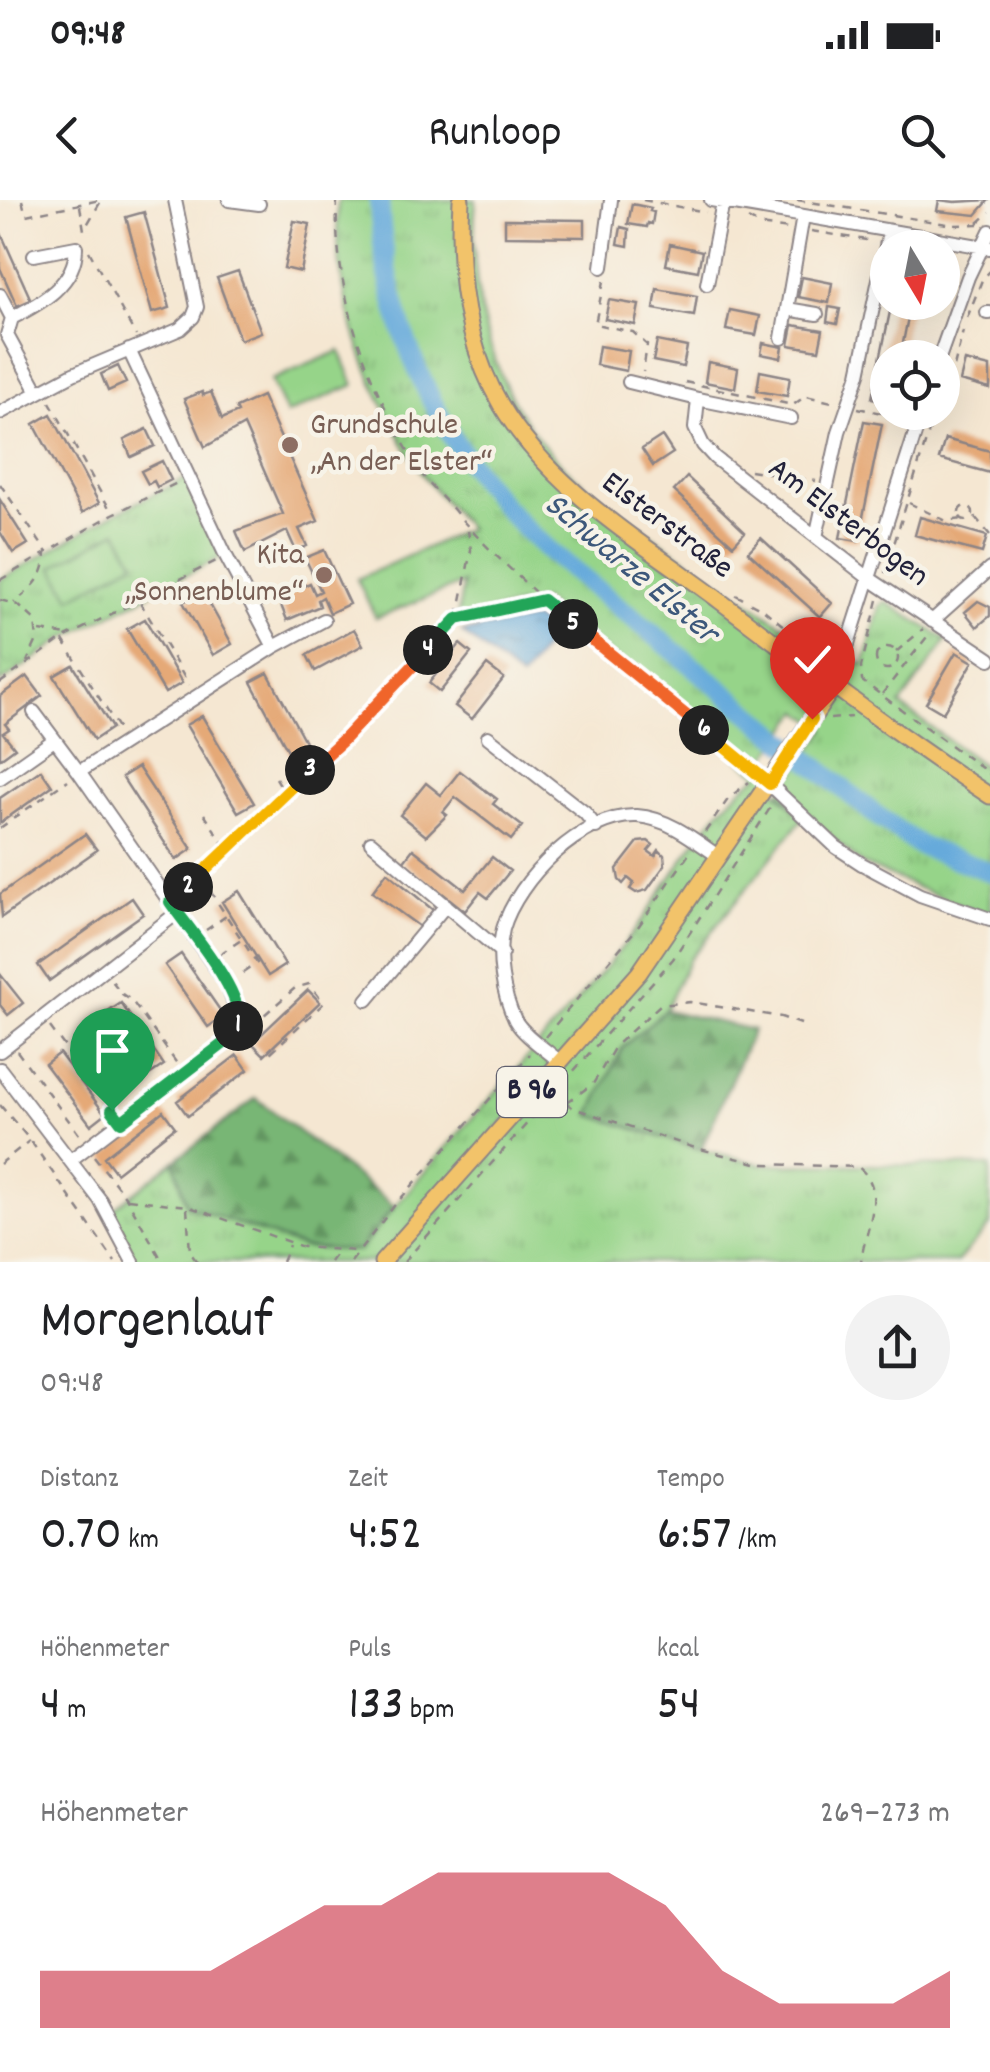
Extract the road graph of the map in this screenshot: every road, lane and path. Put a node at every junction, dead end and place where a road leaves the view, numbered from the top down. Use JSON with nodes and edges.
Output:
{"nodes":[{"id":1,"x":22,"y":200,"type":"edge"},
{"id":2,"x":101,"y":200,"type":"edge"},
{"id":3,"x":175,"y":200,"type":"edge"},
{"id":4,"x":229,"y":200,"type":"edge"},
{"id":5,"x":337,"y":200,"type":"edge"},
{"id":6,"x":461,"y":200,"type":"edge"},
{"id":7,"x":611,"y":200,"type":"edge"},
{"id":8,"x":643,"y":200,"type":"edge"},
{"id":9,"x":797,"y":200,"type":"edge"},
{"id":10,"x":80,"y":204,"type":"junction"},
{"id":11,"x":259,"y":204,"type":"dead end"},
{"id":12,"x":719,"y":206,"type":"edge"},
{"id":13,"x":990,"y":212,"type":"edge"},
{"id":14,"x":802,"y":222,"type":"junction"},
{"id":15,"x":84,"y":230,"type":"junction"},
{"id":16,"x":872,"y":230,"type":"edge"},
{"id":17,"x":990,"y":231,"type":"edge"},
{"id":18,"x":870,"y":241,"type":"edge"},
{"id":19,"x":960,"y":244,"type":"edge"},
{"id":20,"x":986,"y":248,"type":"edge"},
{"id":21,"x":34,"y":255,"type":"dead end"},
{"id":22,"x":602,"y":267,"type":"joint"},
{"id":23,"x":990,"y":271,"type":"edge"},
{"id":24,"x":707,"y":284,"type":"dead end"},
{"id":25,"x":0,"y":295,"type":"edge"},
{"id":26,"x":787,"y":309,"type":"junction"},
{"id":27,"x":817,"y":314,"type":"dead end"},
{"id":28,"x":12,"y":318,"type":"junction"},
{"id":29,"x":871,"y":320,"type":"edge"},
{"id":30,"x":3,"y":336,"type":"edge"},
{"id":31,"x":782,"y":338,"type":"dead end"},
{"id":32,"x":947,"y":340,"type":"edge"},
{"id":33,"x":960,"y":342,"type":"edge"},
{"id":34,"x":127,"y":346,"type":"junction"},
{"id":35,"x":641,"y":372,"type":"dead end"},
{"id":36,"x":676,"y":380,"type":"dead end"},
{"id":37,"x":629,"y":382,"type":"dead end"},
{"id":38,"x":41,"y":391,"type":"junction"},
{"id":39,"x":698,"y":399,"type":"junction"},
{"id":40,"x":848,"y":406,"type":"junction"},
{"id":41,"x":870,"y":409,"type":"edge"},
{"id":42,"x":0,"y":414,"type":"edge"},
{"id":43,"x":791,"y":418,"type":"dead end"},
{"id":44,"x":913,"y":430,"type":"edge"},
{"id":45,"x":930,"y":430,"type":"edge"},
{"id":46,"x":726,"y":466,"type":"junction"},
{"id":47,"x":189,"y":477,"type":"junction"},
{"id":48,"x":828,"y":483,"type":"junction"},
{"id":49,"x":0,"y":484,"type":"edge"},
{"id":50,"x":908,"y":502,"type":"junction"},
{"id":51,"x":113,"y":514,"type":"junction"},
{"id":52,"x":972,"y":515,"type":"junction"},
{"id":53,"x":963,"y":519,"type":"junction"},
{"id":54,"x":468,"y":529,"type":"junction"},
{"id":55,"x":990,"y":535,"type":"edge"},
{"id":56,"x":816,"y":537,"type":"junction"},
{"id":57,"x":46,"y":551,"type":"junction"},
{"id":58,"x":226,"y":556,"type":"junction"},
{"id":59,"x":990,"y":569,"type":"edge"},
{"id":60,"x":0,"y":580,"type":"edge"},
{"id":61,"x":876,"y":583,"type":"junction"},
{"id":62,"x":726,"y":591,"type":"dead end"},
{"id":63,"x":0,"y":600,"type":"edge"},
{"id":64,"x":139,"y":600,"type":"junction"},
{"id":65,"x":543,"y":600,"type":"junction"},
{"id":66,"x":14,"y":602,"type":"junction"},
{"id":67,"x":457,"y":619,"type":"junction"},
{"id":68,"x":324,"y":620,"type":"dead end"},
{"id":69,"x":934,"y":622,"type":"junction"},
{"id":70,"x":38,"y":630,"type":"junction"},
{"id":71,"x":73,"y":634,"type":"junction"},
{"id":72,"x":62,"y":639,"type":"junction"},
{"id":73,"x":274,"y":646,"type":"junction"},
{"id":74,"x":896,"y":652,"type":"junction"},
{"id":75,"x":818,"y":654,"type":"dead end"},
{"id":76,"x":990,"y":659,"type":"edge"},
{"id":77,"x":26,"y":664,"type":"junction"},
{"id":78,"x":888,"y":669,"type":"junction"},
{"id":79,"x":890,"y":682,"type":"junction"},
{"id":80,"x":0,"y":684,"type":"edge"},
{"id":81,"x":835,"y":685,"type":"junction"},
{"id":82,"x":195,"y":695,"type":"junction"},
{"id":83,"x":881,"y":695,"type":"junction"},
{"id":84,"x":34,"y":712,"type":"dead end"},
{"id":85,"x":488,"y":738,"type":"dead end"},
{"id":86,"x":54,"y":740,"type":"junction"},
{"id":87,"x":126,"y":741,"type":"junction"},
{"id":88,"x":78,"y":772,"type":"junction"},
{"id":89,"x":990,"y":774,"type":"edge"},
{"id":90,"x":774,"y":777,"type":"junction"},
{"id":91,"x":0,"y":778,"type":"edge"},
{"id":92,"x":276,"y":778,"type":"dead end"},
{"id":93,"x":745,"y":785,"type":"dead end"},
{"id":94,"x":285,"y":793,"type":"junction"},
{"id":95,"x":990,"y":796,"type":"edge"},
{"id":96,"x":204,"y":814,"type":"dead end"},
{"id":97,"x":596,"y":827,"type":"junction"},
{"id":98,"x":0,"y":828,"type":"edge"},
{"id":99,"x":371,"y":842,"type":"dead end"},
{"id":100,"x":697,"y":842,"type":"junction"},
{"id":101,"x":227,"y":850,"type":"junction"},
{"id":102,"x":719,"y":858,"type":"junction"},
{"id":103,"x":200,"y":876,"type":"junction"},
{"id":104,"x":446,"y":906,"type":"junction"},
{"id":105,"x":174,"y":908,"type":"junction"},
{"id":106,"x":228,"y":915,"type":"junction"},
{"id":107,"x":990,"y":919,"type":"edge"},
{"id":108,"x":194,"y":937,"type":"junction"},
{"id":109,"x":243,"y":939,"type":"junction"},
{"id":110,"x":502,"y":953,"type":"junction"},
{"id":111,"x":211,"y":960,"type":"junction"},
{"id":112,"x":106,"y":971,"type":"junction"},
{"id":113,"x":227,"y":984,"type":"junction"},
{"id":114,"x":367,"y":1000,"type":"dead end"},
{"id":115,"x":43,"y":1018,"type":"junction"},
{"id":116,"x":240,"y":1020,"type":"junction"},
{"id":117,"x":804,"y":1026,"type":"dead end"},
{"id":118,"x":539,"y":1043,"type":"junction"},
{"id":119,"x":0,"y":1051,"type":"edge"},
{"id":120,"x":268,"y":1055,"type":"dead end"},
{"id":121,"x":560,"y":1062,"type":"junction"},
{"id":122,"x":0,"y":1069,"type":"edge"},
{"id":123,"x":184,"y":1074,"type":"junction"},
{"id":124,"x":542,"y":1081,"type":"junction"},
{"id":125,"x":566,"y":1103,"type":"junction"},
{"id":126,"x":0,"y":1104,"type":"edge"},
{"id":127,"x":121,"y":1122,"type":"junction"},
{"id":128,"x":30,"y":1140,"type":"junction"},
{"id":129,"x":72,"y":1160,"type":"junction"},
{"id":130,"x":0,"y":1164,"type":"edge"},
{"id":131,"x":126,"y":1199,"type":"dead end"},
{"id":132,"x":187,"y":1206,"type":"junction"},
{"id":133,"x":290,"y":1242,"type":"junction"},
{"id":134,"x":339,"y":1250,"type":"junction"},
{"id":135,"x":360,"y":1251,"type":"junction"},
{"id":136,"x":115,"y":1262,"type":"edge"},
{"id":137,"x":133,"y":1262,"type":"edge"},
{"id":138,"x":197,"y":1262,"type":"edge"},
{"id":139,"x":282,"y":1262,"type":"edge"},
{"id":140,"x":330,"y":1262,"type":"edge"},
{"id":141,"x":350,"y":1262,"type":"edge"},
{"id":142,"x":382,"y":1262,"type":"edge"},
{"id":143,"x":861,"y":1262,"type":"edge"}],
"edges":[{"from":1,"to":10,"type":"path"},
{"from":2,"to":10,"type":"path"},
{"from":2,"to":15,"type":"path"},
{"from":3,"to":34,"type":"street"},
{"from":4,"to":11,"type":"street"},
{"from":5,"to":54,"type":"path"},
{"from":6,"to":81,"type":"main road","name":"Elsterstraße"},
{"from":7,"to":22,"type":"street"},
{"from":8,"to":12,"type":"path"},
{"from":9,"to":13,"type":"path"},
{"from":10,"to":15,"type":"path"},
{"from":12,"to":14,"type":"street"},
{"from":12,"to":14,"type":"path"},
{"from":12,"to":24,"type":"street"},
{"from":14,"to":16,"type":"street"},
{"from":14,"to":18,"type":"path"},
{"from":14,"to":26,"type":"street"},
{"from":15,"to":34,"type":"path"},
{"from":17,"to":20,"type":"street"},
{"from":19,"to":20,"type":"street"},
{"from":20,"to":32,"type":"street"},
{"from":21,"to":28,"type":"street"},
{"from":22,"to":35,"type":"path"},
{"from":23,"to":33,"type":"path"},
{"from":25,"to":28,"type":"street"},
{"from":26,"to":27,"type":"street"},
{"from":26,"to":31,"type":"street"},
{"from":28,"to":30,"type":"street"},
{"from":29,"to":40,"type":"street"},
{"from":30,"to":38,"type":"street"},
{"from":34,"to":38,"type":"street"},
{"from":34,"to":47,"type":"street"},
{"from":36,"to":40,"type":"path"},
{"from":37,"to":39,"type":"street"},
{"from":38,"to":42,"type":"street"},
{"from":38,"to":51,"type":"path"},
{"from":39,"to":43,"type":"street"},
{"from":39,"to":46,"type":"street","name":"Am Elsterbogen"},
{"from":40,"to":41,"type":"path"},
{"from":40,"to":48,"type":"street"},
{"from":44,"to":61,"type":"street"},
{"from":45,"to":50,"type":"path"},
{"from":46,"to":48,"type":"path"},
{"from":46,"to":56,"type":"street","name":"Am Elsterbogen"},
{"from":47,"to":51,"type":"path"},
{"from":47,"to":58,"type":"street"},
{"from":48,"to":56,"type":"street"},
{"from":49,"to":57,"type":"path"},
{"from":50,"to":53,"type":"path"},
{"from":50,"to":61,"type":"path"},
{"from":51,"to":57,"type":"path"},
{"from":52,"to":53,"type":"path"},
{"from":52,"to":53,"type":"path"},
{"from":52,"to":55,"type":"path"},
{"from":54,"to":65,"type":"path"},
{"from":54,"to":67,"type":"path"},
{"from":56,"to":61,"type":"street","name":"Am Elsterbogen"},
{"from":57,"to":60,"type":"path"},
{"from":57,"to":66,"type":"path"},
{"from":58,"to":64,"type":"path"},
{"from":58,"to":73,"type":"street"},
{"from":59,"to":69,"type":"street"},
{"from":61,"to":69,"type":"street","name":"Am Elsterbogen"},
{"from":61,"to":81,"type":"street"},
{"from":61,"to":83,"type":"path"},
{"from":62,"to":75,"type":"path"},
{"from":63,"to":66,"type":"path"},
{"from":64,"to":71,"type":"path"},
{"from":64,"to":82,"type":"path"},
{"from":65,"to":67,"type":"path"},
{"from":65,"to":90,"type":"street"},
{"from":66,"to":70,"type":"path"},
{"from":67,"to":94,"type":"path"},
{"from":68,"to":73,"type":"street"},
{"from":69,"to":74,"type":"path"},
{"from":69,"to":76,"type":"street","name":"Am Elsterbogen"},
{"from":69,"to":79,"type":"path"},
{"from":70,"to":71,"type":"path"},
{"from":70,"to":77,"type":"path"},
{"from":71,"to":72,"type":"path"},
{"from":72,"to":77,"type":"path"},
{"from":72,"to":87,"type":"path"},
{"from":73,"to":82,"type":"street"},
{"from":74,"to":78,"type":"path"},
{"from":74,"to":78,"type":"path"},
{"from":77,"to":80,"type":"path"},
{"from":78,"to":79,"type":"path"},
{"from":79,"to":83,"type":"path"},
{"from":81,"to":90,"type":"main road","number":"B 96"},
{"from":81,"to":95,"type":"main road","name":"Elsterstraße"},
{"from":82,"to":87,"type":"street"},
{"from":83,"to":89,"type":"path"},
{"from":84,"to":86,"type":"street"},
{"from":85,"to":97,"type":"street"},
{"from":86,"to":88,"type":"street"},
{"from":86,"to":91,"type":"street"},
{"from":87,"to":88,"type":"street"},
{"from":88,"to":98,"type":"path"},
{"from":88,"to":105,"type":"street"},
{"from":90,"to":102,"type":"main road","number":"B 96"},
{"from":90,"to":107,"type":"street"},
{"from":92,"to":94,"type":"path"},
{"from":93,"to":100,"type":"path"},
{"from":94,"to":101,"type":"path"},
{"from":96,"to":101,"type":"path"},
{"from":97,"to":100,"type":"street"},
{"from":97,"to":110,"type":"street"},
{"from":99,"to":104,"type":"street"},
{"from":100,"to":102,"type":"street"},
{"from":100,"to":118,"type":"path"},
{"from":101,"to":103,"type":"path"},
{"from":102,"to":121,"type":"main road","number":"B 96"},
{"from":103,"to":105,"type":"path"},
{"from":103,"to":106,"type":"path"},
{"from":104,"to":110,"type":"street"},
{"from":104,"to":114,"type":"street"},
{"from":105,"to":108,"type":"street"},
{"from":105,"to":112,"type":"street"},
{"from":106,"to":108,"type":"path"},
{"from":106,"to":109,"type":"path"},
{"from":108,"to":111,"type":"street"},
{"from":109,"to":111,"type":"path"},
{"from":109,"to":113,"type":"path"},
{"from":110,"to":118,"type":"street"},
{"from":111,"to":113,"type":"street"},
{"from":112,"to":115,"type":"street"},
{"from":112,"to":123,"type":"path"},
{"from":113,"to":116,"type":"street"},
{"from":115,"to":119,"type":"street"},
{"from":115,"to":127,"type":"path"},
{"from":116,"to":120,"type":"path"},
{"from":116,"to":123,"type":"street"},
{"from":117,"to":125,"type":"path"},
{"from":118,"to":121,"type":"street"},
{"from":118,"to":135,"type":"path"},
{"from":121,"to":124,"type":"main road","number":"B 96"},
{"from":122,"to":129,"type":"street"},
{"from":123,"to":127,"type":"street"},
{"from":124,"to":125,"type":"path"},
{"from":124,"to":142,"type":"main road","number":"B 96"},
{"from":125,"to":143,"type":"path"},
{"from":126,"to":128,"type":"path"},
{"from":127,"to":129,"type":"street"},
{"from":128,"to":130,"type":"path"},
{"from":128,"to":136,"type":"path"},
{"from":129,"to":137,"type":"street"},
{"from":131,"to":132,"type":"path"},
{"from":132,"to":133,"type":"path"},
{"from":132,"to":138,"type":"path"},
{"from":133,"to":134,"type":"path"},
{"from":133,"to":139,"type":"path"},
{"from":134,"to":135,"type":"path"},
{"from":134,"to":140,"type":"path"},
{"from":135,"to":141,"type":"path"}]}
